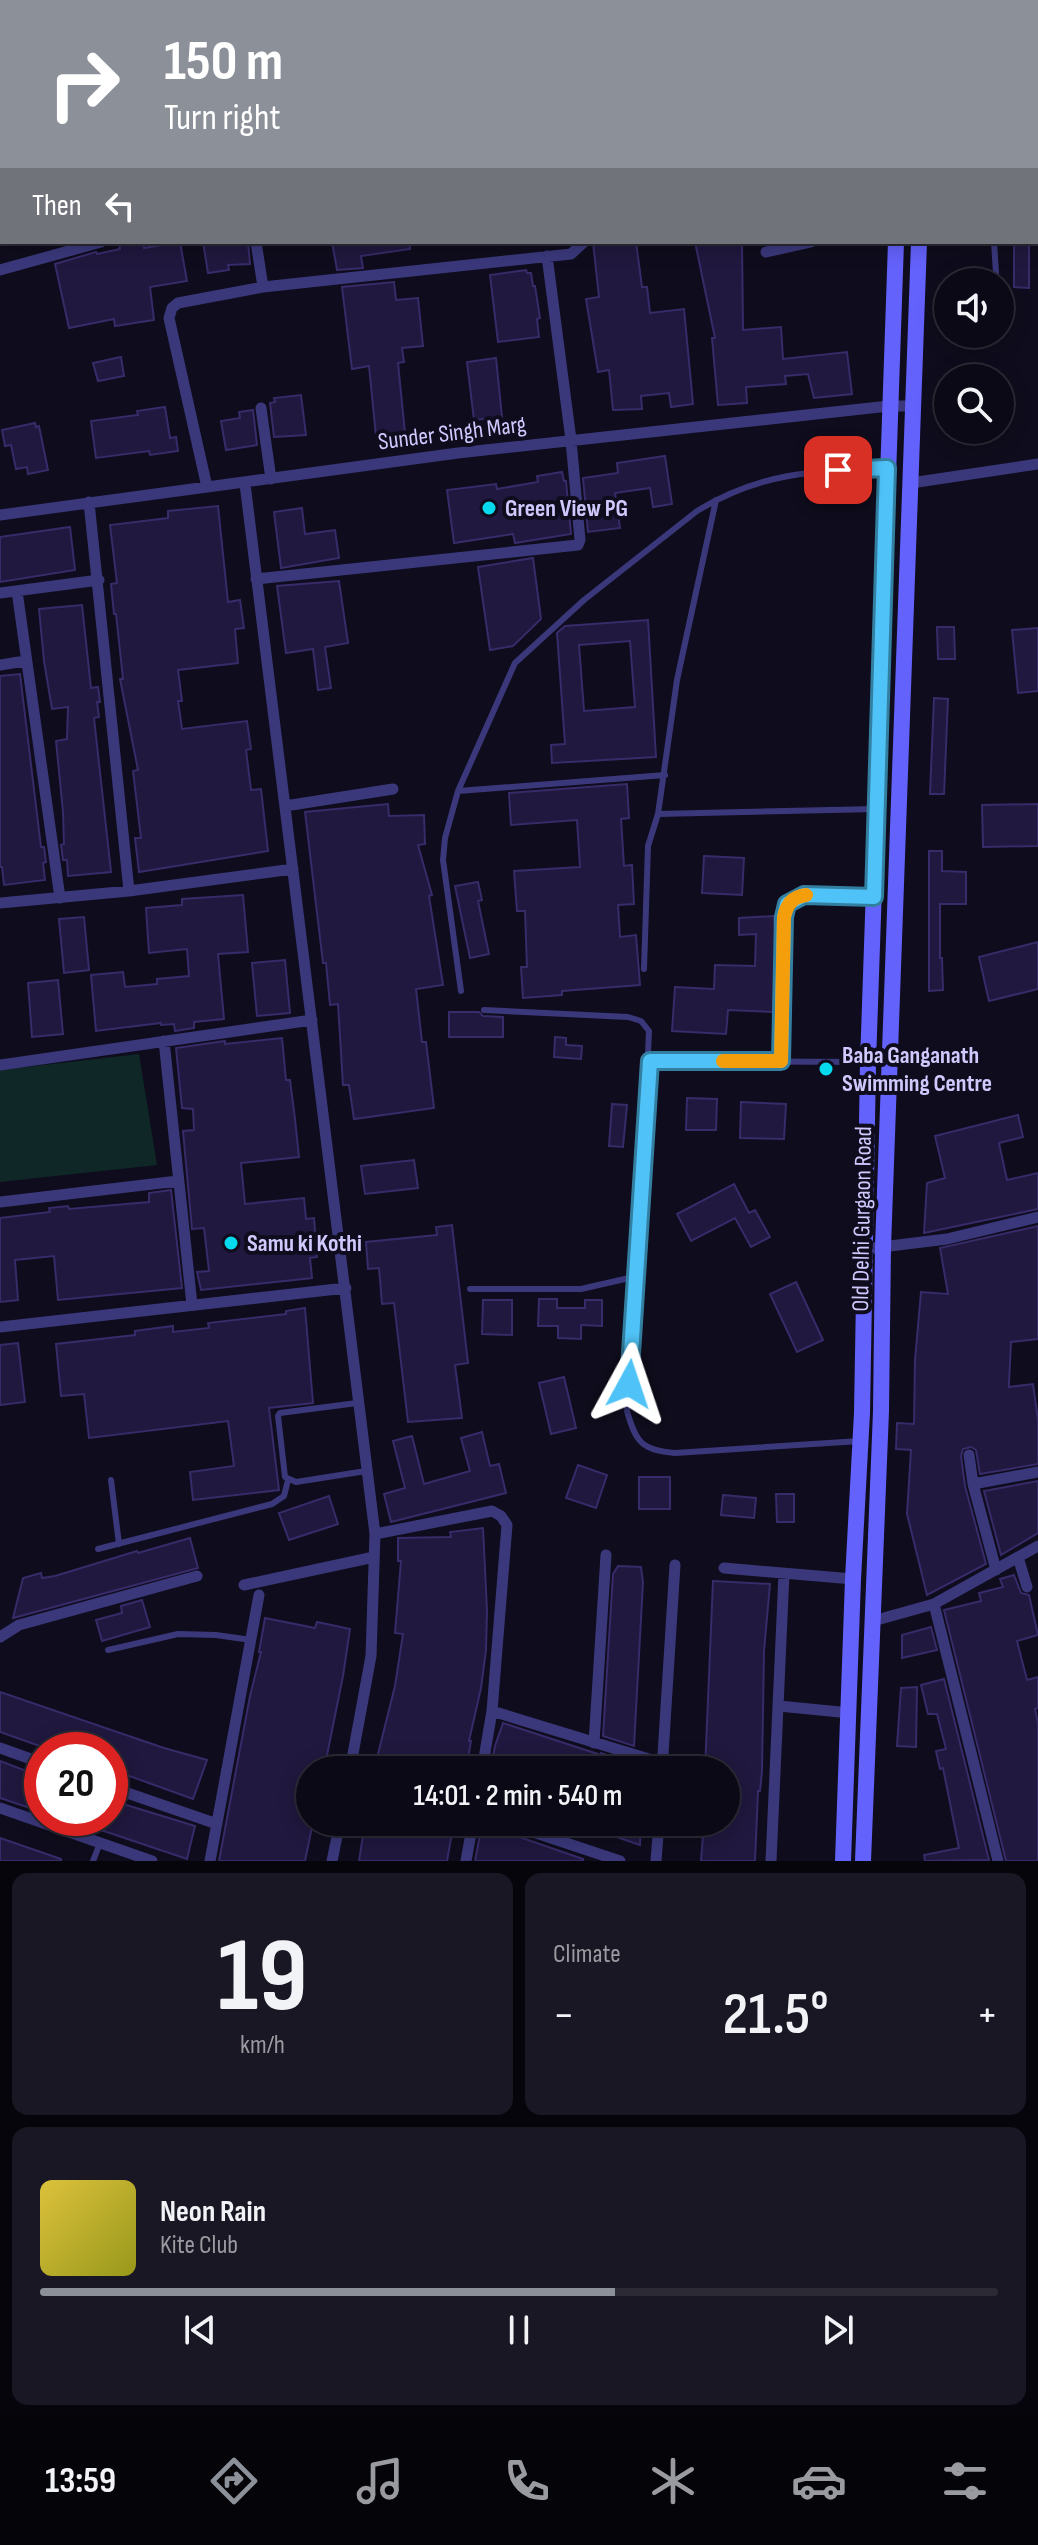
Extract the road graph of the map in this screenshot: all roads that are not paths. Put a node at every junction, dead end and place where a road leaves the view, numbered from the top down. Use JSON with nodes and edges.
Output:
{"nodes":[{"id":1,"x":94,"y":244,"type":"edge"},
{"id":2,"x":256,"y":244,"type":"edge"},
{"id":3,"x":582,"y":244,"type":"edge"},
{"id":4,"x":802,"y":244,"type":"edge"},
{"id":5,"x":896,"y":244,"type":"edge"},
{"id":6,"x":919,"y":244,"type":"edge"},
{"id":7,"x":994,"y":244,"type":"edge"},
{"id":8,"x":766,"y":252,"type":"dead end"},
{"id":9,"x":547,"y":256,"type":"junction"},
{"id":10,"x":996,"y":268,"type":"edge"},
{"id":11,"x":0,"y":270,"type":"edge"},
{"id":12,"x":263,"y":287,"type":"junction"},
{"id":13,"x":889,"y":406,"type":"junction"},
{"id":14,"x":911,"y":406,"type":"junction"},
{"id":15,"x":261,"y":408,"type":"dead end"},
{"id":16,"x":571,"y":440,"type":"junction"},
{"id":17,"x":1038,"y":464,"type":"edge"},
{"id":18,"x":887,"y":468,"type":"junction"},
{"id":19,"x":271,"y":479,"type":"junction"},
{"id":20,"x":911,"y":483,"type":"junction"},
{"id":21,"x":245,"y":484,"type":"junction"},
{"id":22,"x":207,"y":487,"type":"junction"},
{"id":23,"x":716,"y":499,"type":"junction"},
{"id":24,"x":89,"y":502,"type":"junction"},
{"id":25,"x":0,"y":515,"type":"edge"},
{"id":26,"x":256,"y":579,"type":"junction"},
{"id":27,"x":99,"y":580,"type":"junction"},
{"id":28,"x":17,"y":591,"type":"junction"},
{"id":29,"x":0,"y":593,"type":"edge"},
{"id":30,"x":25,"y":661,"type":"junction"},
{"id":31,"x":0,"y":665,"type":"edge"},
{"id":32,"x":665,"y":775,"type":"junction"},
{"id":33,"x":393,"y":789,"type":"dead end"},
{"id":34,"x":458,"y":791,"type":"junction"},
{"id":35,"x":285,"y":806,"type":"junction"},
{"id":36,"x":876,"y":809,"type":"junction"},
{"id":37,"x":658,"y":814,"type":"junction"},
{"id":38,"x":293,"y":869,"type":"junction"},
{"id":39,"x":129,"y":891,"type":"junction"},
{"id":40,"x":874,"y":897,"type":"junction"},
{"id":41,"x":60,"y":898,"type":"junction"},
{"id":42,"x":896,"y":898,"type":"junction"},
{"id":43,"x":0,"y":903,"type":"edge"},
{"id":44,"x":644,"y":969,"type":"dead end"},
{"id":45,"x":461,"y":991,"type":"dead end"},
{"id":46,"x":484,"y":1010,"type":"dead end"},
{"id":47,"x":312,"y":1020,"type":"junction"},
{"id":48,"x":164,"y":1041,"type":"junction"},
{"id":49,"x":650,"y":1061,"type":"junction"},
{"id":50,"x":781,"y":1061,"type":"junction"},
{"id":51,"x":868,"y":1063,"type":"junction"},
{"id":52,"x":0,"y":1065,"type":"edge"},
{"id":53,"x":178,"y":1181,"type":"junction"},
{"id":54,"x":0,"y":1202,"type":"edge"},
{"id":55,"x":1038,"y":1217,"type":"edge"},
{"id":56,"x":883,"y":1247,"type":"junction"},
{"id":57,"x":865,"y":1249,"type":"junction"},
{"id":58,"x":638,"y":1276,"type":"junction"},
{"id":59,"x":346,"y":1288,"type":"junction"},
{"id":60,"x":470,"y":1289,"type":"dead end"},
{"id":61,"x":192,"y":1305,"type":"junction"},
{"id":62,"x":0,"y":1327,"type":"edge"},
{"id":63,"x":357,"y":1403,"type":"junction"},
{"id":64,"x":861,"y":1441,"type":"junction"},
{"id":65,"x":880,"y":1442,"type":"junction"},
{"id":66,"x":969,"y":1455,"type":"dead end"},
{"id":67,"x":366,"y":1471,"type":"junction"},
{"id":68,"x":1038,"y":1472,"type":"edge"},
{"id":69,"x":111,"y":1480,"type":"dead end"},
{"id":70,"x":288,"y":1480,"type":"junction"},
{"id":71,"x":973,"y":1484,"type":"junction"},
{"id":72,"x":375,"y":1534,"type":"junction"},
{"id":73,"x":119,"y":1544,"type":"junction"},
{"id":74,"x":1038,"y":1546,"type":"edge"},
{"id":75,"x":98,"y":1549,"type":"dead end"},
{"id":76,"x":606,"y":1555,"type":"dead end"},
{"id":77,"x":374,"y":1557,"type":"junction"},
{"id":78,"x":1018,"y":1557,"type":"junction"},
{"id":79,"x":675,"y":1565,"type":"dead end"},
{"id":80,"x":724,"y":1568,"type":"dead end"},
{"id":81,"x":996,"y":1570,"type":"junction"},
{"id":82,"x":784,"y":1574,"type":"junction"},
{"id":83,"x":197,"y":1576,"type":"dead end"},
{"id":84,"x":853,"y":1579,"type":"junction"},
{"id":85,"x":244,"y":1585,"type":"dead end"},
{"id":86,"x":1027,"y":1587,"type":"dead end"},
{"id":87,"x":259,"y":1595,"type":"dead end"},
{"id":88,"x":934,"y":1604,"type":"junction"},
{"id":89,"x":873,"y":1621,"type":"junction"},
{"id":90,"x":0,"y":1637,"type":"edge"},
{"id":91,"x":251,"y":1640,"type":"junction"},
{"id":92,"x":108,"y":1650,"type":"dead end"},
{"id":93,"x":779,"y":1706,"type":"junction"},
{"id":94,"x":492,"y":1711,"type":"junction"},
{"id":95,"x":850,"y":1713,"type":"junction"},
{"id":96,"x":594,"y":1743,"type":"junction"},
{"id":97,"x":0,"y":1748,"type":"edge"},
{"id":98,"x":353,"y":1756,"type":"edge"},
{"id":99,"x":484,"y":1756,"type":"edge"},
{"id":100,"x":631,"y":1756,"type":"edge"},
{"id":101,"x":663,"y":1756,"type":"edge"},
{"id":102,"x":24,"y":1757,"type":"edge"},
{"id":103,"x":128,"y":1793,"type":"edge"},
{"id":104,"x":0,"y":1808,"type":"edge"},
{"id":105,"x":217,"y":1824,"type":"junction"},
{"id":106,"x":337,"y":1836,"type":"edge"},
{"id":107,"x":470,"y":1836,"type":"edge"},
{"id":108,"x":545,"y":1836,"type":"edge"},
{"id":109,"x":658,"y":1836,"type":"edge"},
{"id":110,"x":100,"y":1843,"type":"junction"},
{"id":111,"x":93,"y":1861,"type":"edge"},
{"id":112,"x":152,"y":1861,"type":"edge"},
{"id":113,"x":210,"y":1861,"type":"edge"},
{"id":114,"x":332,"y":1861,"type":"edge"},
{"id":115,"x":466,"y":1861,"type":"edge"},
{"id":116,"x":620,"y":1861,"type":"edge"},
{"id":117,"x":656,"y":1861,"type":"edge"},
{"id":118,"x":771,"y":1861,"type":"edge"},
{"id":119,"x":843,"y":1861,"type":"edge"},
{"id":120,"x":863,"y":1861,"type":"edge"},
{"id":121,"x":998,"y":1861,"type":"edge"}],
"edges":[{"from":1,"to":11,"type":"street"},
{"from":2,"to":12,"type":"street"},
{"from":3,"to":9,"type":"street"},
{"from":4,"to":8,"type":"street"},
{"from":5,"to":13,"type":"main road","name":"Old Delhi Gurgaon Road"},
{"from":6,"to":14,"type":"main road","name":"Old Delhi Gurgaon Road"},
{"from":7,"to":10,"type":"lane"},
{"from":9,"to":12,"type":"street"},
{"from":9,"to":16,"type":"street"},
{"from":12,"to":22,"type":"street"},
{"from":13,"to":14,"type":"street","name":"Sunder Singh Marg"},
{"from":13,"to":16,"type":"street","name":"Sunder Singh Marg"},
{"from":13,"to":18,"type":"main road","name":"Old Delhi Gurgaon Road"},
{"from":14,"to":20,"type":"main road","name":"Old Delhi Gurgaon Road"},
{"from":15,"to":19,"type":"street"},
{"from":16,"to":19,"type":"street","name":"Sunder Singh Marg"},
{"from":16,"to":26,"type":"street"},
{"from":17,"to":20,"type":"street"},
{"from":18,"to":23,"type":"lane"},
{"from":18,"to":36,"type":"main road","name":"Old Delhi Gurgaon Road"},
{"from":19,"to":21,"type":"street","name":"Sunder Singh Marg"},
{"from":20,"to":42,"type":"main road","name":"Old Delhi Gurgaon Road"},
{"from":21,"to":22,"type":"street","name":"Sunder Singh Marg"},
{"from":21,"to":26,"type":"street"},
{"from":22,"to":24,"type":"street","name":"Sunder Singh Marg"},
{"from":23,"to":32,"type":"lane"},
{"from":23,"to":34,"type":"lane"},
{"from":24,"to":25,"type":"street","name":"Sunder Singh Marg"},
{"from":24,"to":27,"type":"street"},
{"from":26,"to":35,"type":"street"},
{"from":27,"to":28,"type":"street"},
{"from":27,"to":39,"type":"street"},
{"from":28,"to":29,"type":"street"},
{"from":28,"to":30,"type":"street"},
{"from":30,"to":31,"type":"street"},
{"from":30,"to":41,"type":"street"},
{"from":32,"to":34,"type":"lane"},
{"from":32,"to":37,"type":"lane"},
{"from":33,"to":35,"type":"street"},
{"from":34,"to":45,"type":"lane"},
{"from":35,"to":38,"type":"street"},
{"from":36,"to":37,"type":"lane"},
{"from":36,"to":40,"type":"main road","name":"Old Delhi Gurgaon Road"},
{"from":37,"to":44,"type":"lane"},
{"from":38,"to":39,"type":"street"},
{"from":38,"to":47,"type":"street"},
{"from":39,"to":41,"type":"street"},
{"from":40,"to":42,"type":"street"},
{"from":40,"to":50,"type":"lane"},
{"from":40,"to":51,"type":"main road","name":"Old Delhi Gurgaon Road"},
{"from":41,"to":43,"type":"street"},
{"from":42,"to":56,"type":"main road","name":"Old Delhi Gurgaon Road"},
{"from":46,"to":49,"type":"lane"},
{"from":47,"to":48,"type":"street"},
{"from":47,"to":59,"type":"street"},
{"from":48,"to":52,"type":"street"},
{"from":48,"to":53,"type":"street"},
{"from":49,"to":50,"type":"lane"},
{"from":49,"to":58,"type":"lane"},
{"from":50,"to":51,"type":"lane"},
{"from":51,"to":57,"type":"main road","name":"Old Delhi Gurgaon Road"},
{"from":53,"to":54,"type":"street"},
{"from":53,"to":61,"type":"street"},
{"from":55,"to":56,"type":"street"},
{"from":56,"to":57,"type":"street"},
{"from":56,"to":65,"type":"main road","name":"Old Delhi Gurgaon Road"},
{"from":57,"to":64,"type":"main road","name":"Old Delhi Gurgaon Road"},
{"from":58,"to":60,"type":"lane"},
{"from":58,"to":64,"type":"lane"},
{"from":59,"to":61,"type":"street"},
{"from":59,"to":63,"type":"street"},
{"from":61,"to":62,"type":"street"},
{"from":63,"to":67,"type":"street"},
{"from":63,"to":70,"type":"lane"},
{"from":64,"to":65,"type":"street"},
{"from":64,"to":84,"type":"main road","name":"Old Delhi Gurgaon Road"},
{"from":65,"to":89,"type":"main road","name":"Old Delhi Gurgaon Road"},
{"from":66,"to":71,"type":"street"},
{"from":67,"to":70,"type":"lane"},
{"from":67,"to":72,"type":"street"},
{"from":68,"to":71,"type":"street"},
{"from":69,"to":73,"type":"lane"},
{"from":70,"to":73,"type":"lane"},
{"from":71,"to":81,"type":"street"},
{"from":72,"to":77,"type":"street"},
{"from":72,"to":94,"type":"street"},
{"from":73,"to":75,"type":"lane"},
{"from":74,"to":78,"type":"street"},
{"from":76,"to":96,"type":"street"},
{"from":77,"to":85,"type":"street"},
{"from":77,"to":98,"type":"street"},
{"from":78,"to":81,"type":"street"},
{"from":78,"to":86,"type":"street"},
{"from":79,"to":101,"type":"street"},
{"from":80,"to":82,"type":"street"},
{"from":81,"to":88,"type":"street"},
{"from":82,"to":84,"type":"street"},
{"from":82,"to":93,"type":"street"},
{"from":83,"to":90,"type":"street"},
{"from":84,"to":95,"type":"main road","name":"Old Delhi Gurgaon Road"},
{"from":87,"to":91,"type":"street"},
{"from":88,"to":89,"type":"street"},
{"from":88,"to":121,"type":"street"},
{"from":89,"to":120,"type":"main road","name":"Old Delhi Gurgaon Road"},
{"from":91,"to":92,"type":"lane"},
{"from":91,"to":105,"type":"street"},
{"from":93,"to":95,"type":"street"},
{"from":93,"to":118,"type":"street"},
{"from":94,"to":96,"type":"street"},
{"from":94,"to":99,"type":"street"},
{"from":95,"to":119,"type":"main road","name":"Old Delhi Gurgaon Road"},
{"from":96,"to":100,"type":"street"},
{"from":97,"to":102,"type":"street"},
{"from":103,"to":105,"type":"street"},
{"from":104,"to":110,"type":"street"},
{"from":105,"to":113,"type":"street"},
{"from":106,"to":114,"type":"street"},
{"from":107,"to":115,"type":"street"},
{"from":108,"to":116,"type":"street"},
{"from":109,"to":117,"type":"street"},
{"from":110,"to":111,"type":"lane"},
{"from":110,"to":112,"type":"street"}]}
